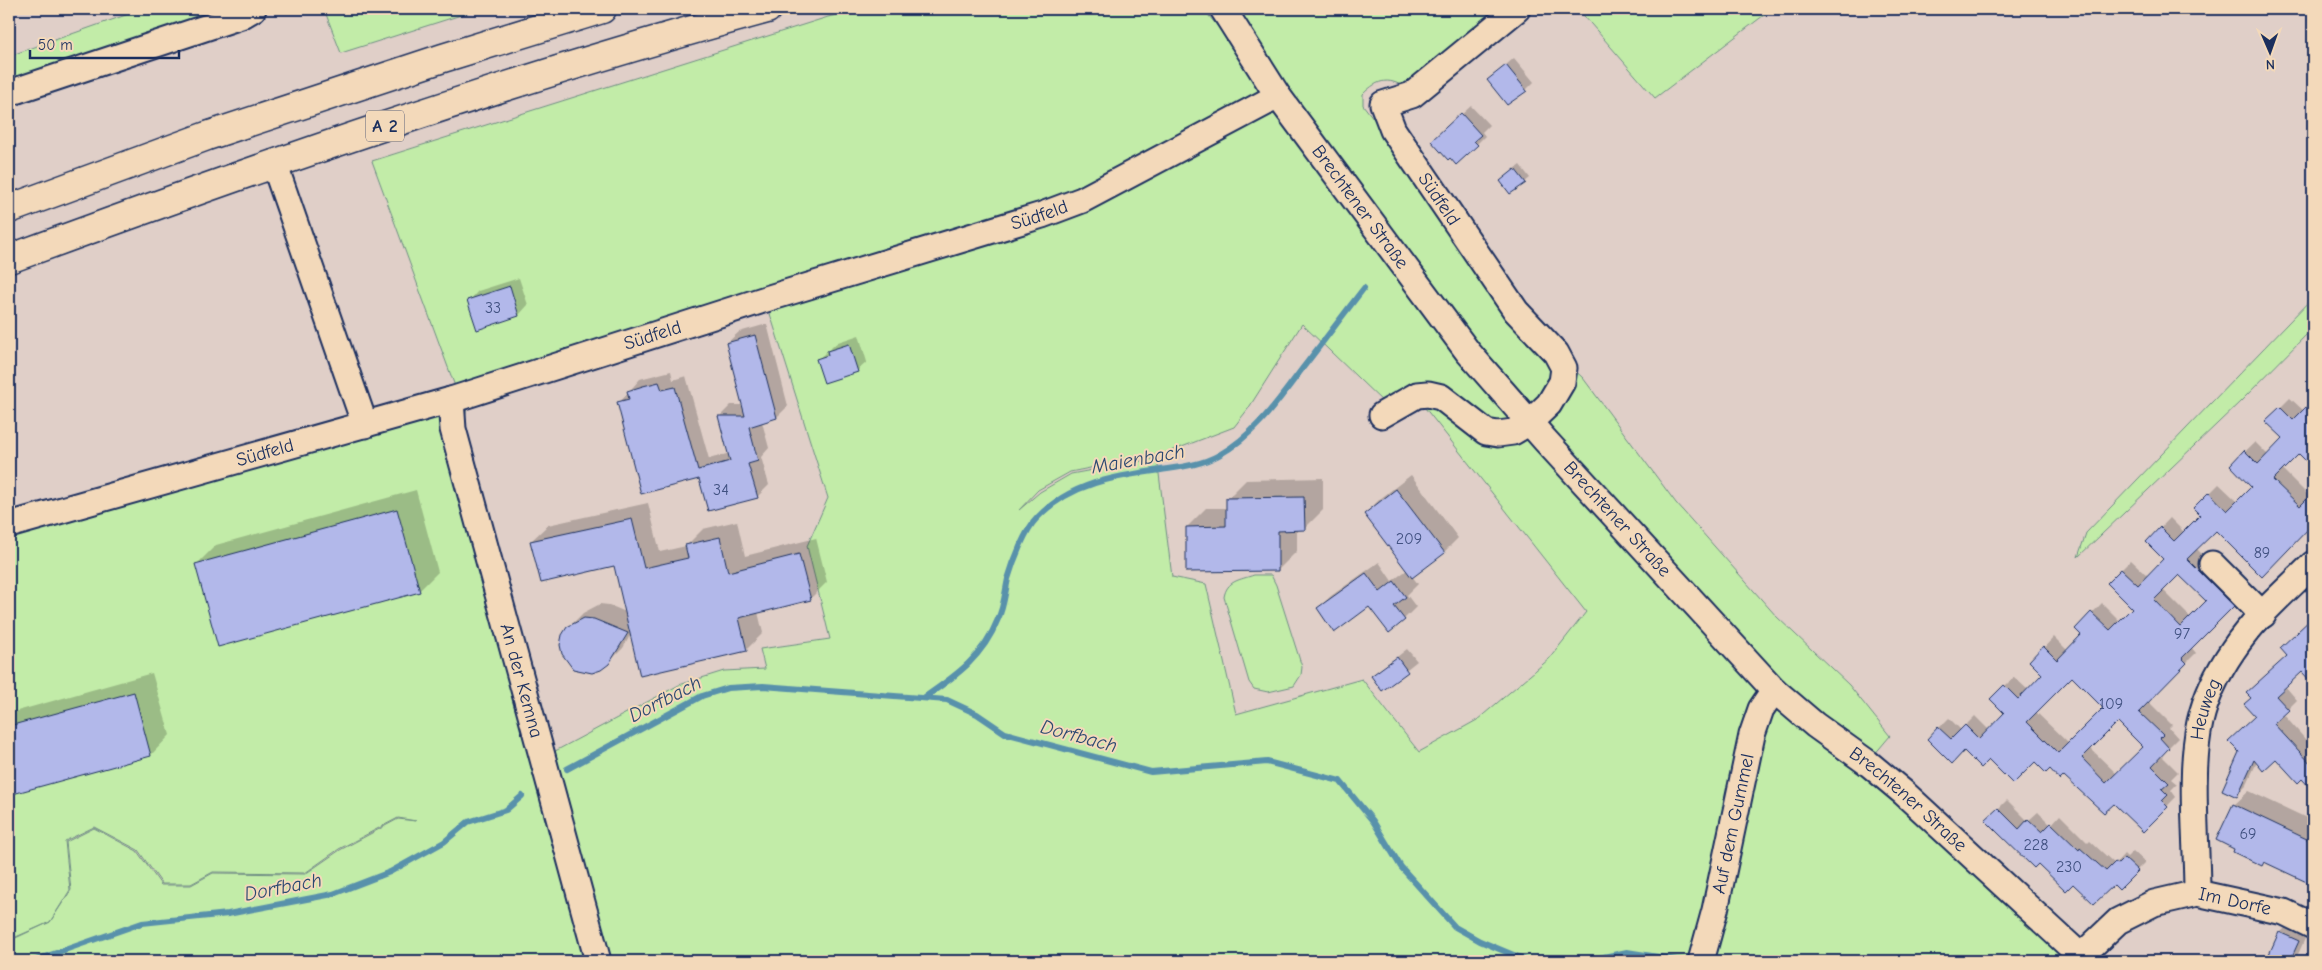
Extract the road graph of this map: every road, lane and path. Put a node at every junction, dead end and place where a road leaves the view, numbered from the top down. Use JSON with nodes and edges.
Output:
{"nodes":[{"id":1,"x":253,"y":9,"type":"edge"},
{"id":2,"x":602,"y":9,"type":"edge"},
{"id":3,"x":766,"y":9,"type":"edge"},
{"id":4,"x":1223,"y":9,"type":"edge"},
{"id":5,"x":1517,"y":9,"type":"edge"},
{"id":6,"x":9,"y":92,"type":"edge"},
{"id":7,"x":1278,"y":96,"type":"junction"},
{"id":8,"x":274,"y":162,"type":"junction"},
{"id":9,"x":9,"y":209,"type":"edge"},
{"id":10,"x":9,"y":259,"type":"edge"},
{"id":11,"x":451,"y":400,"type":"junction"},
{"id":12,"x":1382,"y":415,"type":"dead end"},
{"id":13,"x":1530,"y":422,"type":"junction"},
{"id":14,"x":365,"y":425,"type":"junction"},
{"id":15,"x":9,"y":526,"type":"edge"},
{"id":16,"x":2212,"y":564,"type":"dead end"},
{"id":17,"x":2313,"y":564,"type":"edge"},
{"id":18,"x":2263,"y":615,"type":"junction"},
{"id":19,"x":1774,"y":690,"type":"junction"},
{"id":20,"x":2197,"y":893,"type":"junction"},
{"id":21,"x":2313,"y":926,"type":"edge"},
{"id":22,"x":2084,"y":958,"type":"edge"},
{"id":23,"x":598,"y":961,"type":"edge"},
{"id":24,"x":1701,"y":961,"type":"edge"}],
"edges":[{"from":1,"to":6,"type":"street"},
{"from":2,"to":9,"type":"highway","number":"A 2"},
{"from":3,"to":8,"type":"highway","number":"A 2"},
{"from":4,"to":7,"type":"street","name":"Brechtener Straße"},
{"from":5,"to":13,"type":"street","name":"Südfeld"},
{"from":7,"to":11,"type":"street","name":"Südfeld"},
{"from":7,"to":13,"type":"street","name":"Brechtener Straße"},
{"from":8,"to":10,"type":"highway","number":"A 2"},
{"from":8,"to":14,"type":"street"},
{"from":11,"to":14,"type":"street","name":"Südfeld"},
{"from":11,"to":23,"type":"street","name":"An der Kemna"},
{"from":12,"to":13,"type":"street"},
{"from":13,"to":19,"type":"street","name":"Brechtener Straße"},
{"from":14,"to":15,"type":"street","name":"Südfeld"},
{"from":16,"to":18,"type":"street"},
{"from":17,"to":18,"type":"street","name":"Heuweg"},
{"from":18,"to":20,"type":"street","name":"Heuweg"},
{"from":19,"to":22,"type":"street","name":"Brechtener Straße"},
{"from":19,"to":24,"type":"street","name":"Auf dem Gummel"},
{"from":20,"to":21,"type":"street","name":"Im Dorfe"},
{"from":20,"to":22,"type":"street","name":"Im Dorfe"}]}
